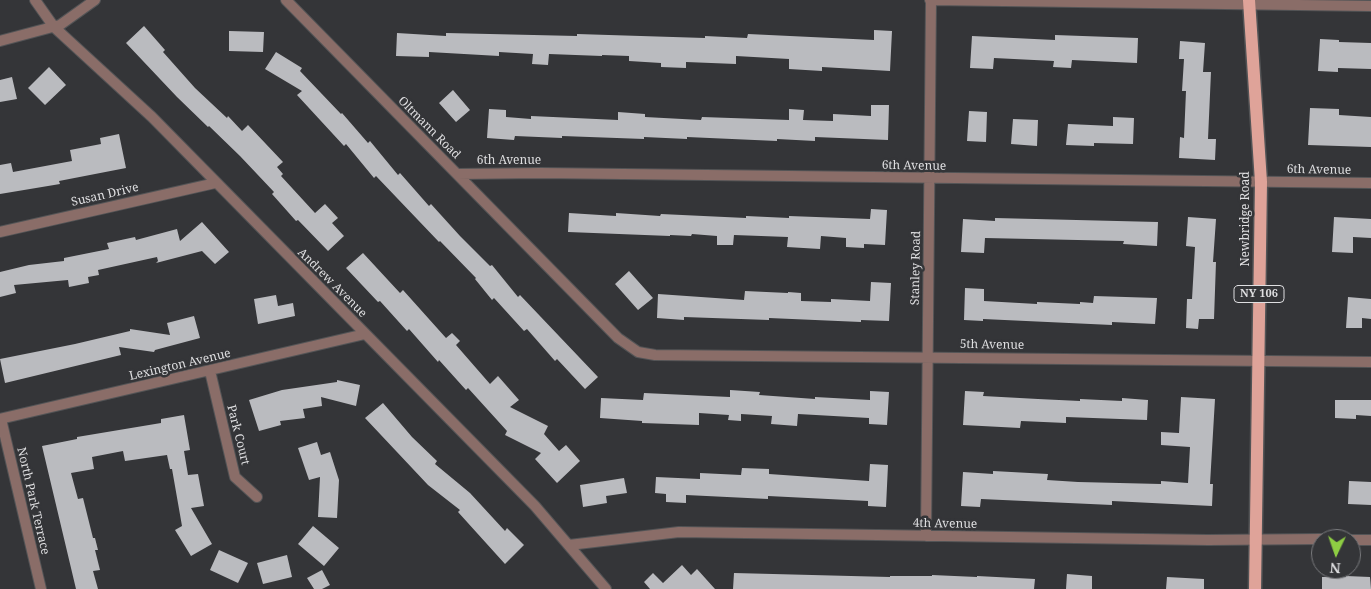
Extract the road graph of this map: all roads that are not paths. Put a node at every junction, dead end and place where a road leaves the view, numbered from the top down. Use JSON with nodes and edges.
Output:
{"nodes":[{"id":1,"x":35,"y":0,"type":"edge"},
{"id":2,"x":95,"y":0,"type":"edge"},
{"id":3,"x":286,"y":0,"type":"edge"},
{"id":4,"x":930,"y":0,"type":"edge"},
{"id":5,"x":1249,"y":3,"type":"edge"},
{"id":6,"x":1371,"y":6,"type":"edge"},
{"id":7,"x":54,"y":26,"type":"junction"},
{"id":8,"x":0,"y":41,"type":"edge"},
{"id":9,"x":457,"y":174,"type":"junction"},
{"id":10,"x":930,"y":178,"type":"junction"},
{"id":11,"x":1261,"y":182,"type":"junction"},
{"id":12,"x":215,"y":183,"type":"junction"},
{"id":13,"x":1371,"y":183,"type":"edge"},
{"id":14,"x":0,"y":232,"type":"edge"},
{"id":15,"x":365,"y":334,"type":"junction"},
{"id":16,"x":618,"y":338,"type":"joint"},
{"id":17,"x":927,"y":357,"type":"junction"},
{"id":18,"x":1258,"y":361,"type":"junction"},
{"id":19,"x":1371,"y":362,"type":"edge"},
{"id":20,"x":210,"y":371,"type":"junction"},
{"id":21,"x":1,"y":419,"type":"edge"},
{"id":22,"x":257,"y":497,"type":"dead end"},
{"id":23,"x":926,"y":536,"type":"junction"},
{"id":24,"x":1256,"y":539,"type":"junction"},
{"id":25,"x":1311,"y":540,"type":"edge"},
{"id":26,"x":569,"y":545,"type":"junction"},
{"id":27,"x":41,"y":589,"type":"edge"},
{"id":28,"x":606,"y":589,"type":"edge"},
{"id":29,"x":1255,"y":589,"type":"edge"}],
"edges":[{"from":1,"to":7,"type":"street","name":"Andrew Avenue"},
{"from":2,"to":7,"type":"street"},
{"from":3,"to":9,"type":"street","name":"Oltmann Road"},
{"from":4,"to":5,"type":"street"},
{"from":4,"to":10,"type":"street","name":"Stanley Road"},
{"from":5,"to":6,"type":"street"},
{"from":5,"to":11,"type":"main road","name":"Newbridge Road","number":"NY 106"},
{"from":7,"to":8,"type":"street"},
{"from":7,"to":12,"type":"street","name":"Andrew Avenue"},
{"from":9,"to":10,"type":"street","name":"6th Avenue"},
{"from":9,"to":16,"type":"street","name":"Oltmann Road"},
{"from":10,"to":11,"type":"street","name":"6th Avenue"},
{"from":10,"to":17,"type":"street","name":"Stanley Road"},
{"from":11,"to":13,"type":"street","name":"6th Avenue"},
{"from":11,"to":18,"type":"main road","name":"Newbridge Road","number":"NY 106"},
{"from":12,"to":14,"type":"street","name":"Susan Drive"},
{"from":12,"to":15,"type":"street","name":"Andrew Avenue"},
{"from":15,"to":20,"type":"street","name":"Lexington Avenue"},
{"from":15,"to":26,"type":"street","name":"Andrew Avenue"},
{"from":16,"to":17,"type":"street","name":"5th Avenue"},
{"from":17,"to":18,"type":"street","name":"5th Avenue"},
{"from":17,"to":23,"type":"street","name":"Stanley Road"},
{"from":18,"to":19,"type":"street","name":"5th Avenue"},
{"from":18,"to":24,"type":"main road","name":"Newbridge Road","number":"NY 106"},
{"from":20,"to":21,"type":"street","name":"Lexington Avenue"},
{"from":20,"to":22,"type":"street","name":"Park Court"},
{"from":21,"to":27,"type":"street","name":"North Park Terrace"},
{"from":23,"to":24,"type":"street","name":"4th Avenue"},
{"from":23,"to":26,"type":"street","name":"4th Avenue"},
{"from":24,"to":25,"type":"street","name":"4th Avenue"},
{"from":24,"to":29,"type":"main road","name":"Newbridge Road","number":"NY 106"},
{"from":26,"to":28,"type":"street","name":"Andrew Avenue"}]}
